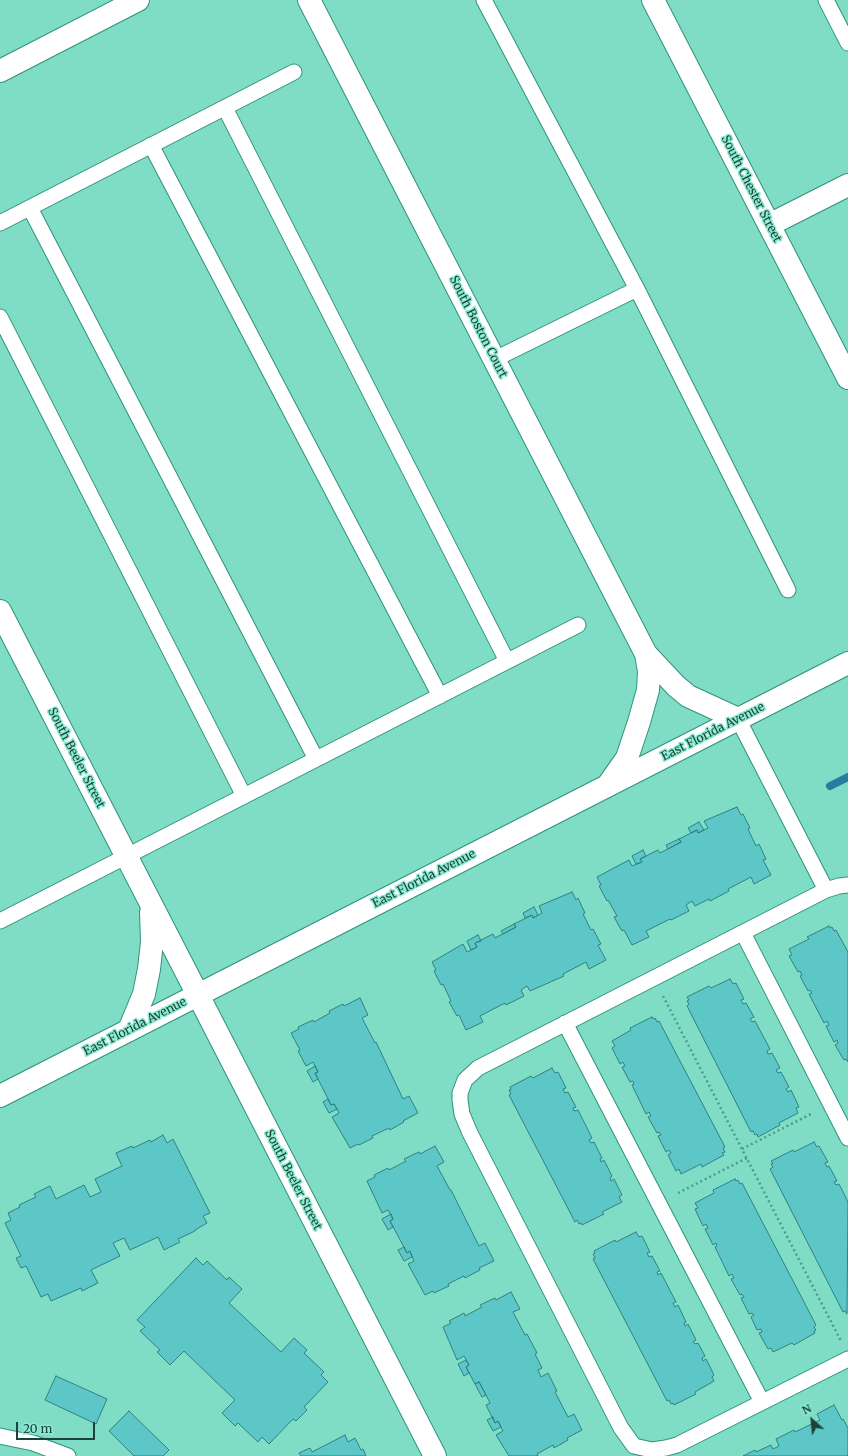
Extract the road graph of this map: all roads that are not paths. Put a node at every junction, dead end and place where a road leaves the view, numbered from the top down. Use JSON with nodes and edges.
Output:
{"nodes":[{"id":1,"x":138,"y":0,"type":"edge"},
{"id":2,"x":309,"y":0,"type":"edge"},
{"id":3,"x":484,"y":0,"type":"edge"},
{"id":4,"x":653,"y":0,"type":"edge"},
{"id":5,"x":826,"y":0,"type":"edge"},
{"id":6,"x":848,"y":43,"type":"edge"},
{"id":7,"x":0,"y":71,"type":"edge"},
{"id":8,"x":294,"y":72,"type":"dead end"},
{"id":9,"x":225,"y":108,"type":"junction"},
{"id":10,"x":151,"y":145,"type":"junction"},
{"id":11,"x":848,"y":185,"type":"edge"},
{"id":12,"x":30,"y":208,"type":"junction"},
{"id":13,"x":0,"y":223,"type":"edge"},
{"id":14,"x":769,"y":225,"type":"junction"},
{"id":15,"x":637,"y":289,"type":"junction"},
{"id":16,"x":0,"y":316,"type":"edge"},
{"id":17,"x":494,"y":359,"type":"junction"},
{"id":18,"x":848,"y":378,"type":"edge"},
{"id":19,"x":788,"y":590,"type":"dead end"},
{"id":20,"x":0,"y":611,"type":"edge"},
{"id":21,"x":578,"y":625,"type":"dead end"},
{"id":22,"x":646,"y":654,"type":"junction"},
{"id":23,"x":507,"y":661,"type":"junction"},
{"id":24,"x":848,"y":663,"type":"edge"},
{"id":25,"x":440,"y":696,"type":"junction"},
{"id":26,"x":738,"y":719,"type":"junction"},
{"id":27,"x":316,"y":759,"type":"junction"},
{"id":28,"x":608,"y":785,"type":"junction"},
{"id":29,"x":244,"y":796,"type":"junction"},
{"id":30,"x":126,"y":856,"type":"junction"},
{"id":31,"x":848,"y":886,"type":"edge"},
{"id":32,"x":826,"y":890,"type":"junction"},
{"id":33,"x":151,"y":904,"type":"junction"},
{"id":34,"x":2,"y":914,"type":"edge"},
{"id":35,"x":743,"y":933,"type":"junction"},
{"id":36,"x":198,"y":995,"type":"junction"},
{"id":37,"x":565,"y":1023,"type":"junction"},
{"id":38,"x":129,"y":1030,"type":"junction"},
{"id":39,"x":0,"y":1096,"type":"edge"},
{"id":40,"x":848,"y":1138,"type":"edge"},
{"id":41,"x":846,"y":1353,"type":"edge"},
{"id":42,"x":762,"y":1402,"type":"junction"},
{"id":43,"x":0,"y":1436,"type":"edge"},
{"id":44,"x":68,"y":1456,"type":"edge"},
{"id":45,"x":435,"y":1456,"type":"edge"}],
"edges":[{"from":1,"to":7,"type":"street"},
{"from":2,"to":17,"type":"street","name":"South Boston Court"},
{"from":3,"to":15,"type":"lane"},
{"from":4,"to":14,"type":"street","name":"South Chester Street"},
{"from":5,"to":6,"type":"lane"},
{"from":8,"to":9,"type":"lane"},
{"from":9,"to":10,"type":"lane"},
{"from":9,"to":23,"type":"lane"},
{"from":10,"to":12,"type":"lane"},
{"from":10,"to":25,"type":"lane"},
{"from":11,"to":14,"type":"street"},
{"from":12,"to":13,"type":"lane"},
{"from":12,"to":27,"type":"lane"},
{"from":14,"to":18,"type":"street","name":"South Chester Street"},
{"from":15,"to":17,"type":"lane"},
{"from":15,"to":19,"type":"lane"},
{"from":16,"to":29,"type":"lane"},
{"from":17,"to":22,"type":"street","name":"South Boston Court"},
{"from":20,"to":30,"type":"street","name":"South Beeler Street"},
{"from":21,"to":23,"type":"lane"},
{"from":22,"to":26,"type":"street","name":"South Boston Court"},
{"from":22,"to":28,"type":"street","name":"South Boston Court"},
{"from":23,"to":25,"type":"lane"},
{"from":24,"to":26,"type":"street","name":"East Florida Avenue"},
{"from":25,"to":27,"type":"lane"},
{"from":26,"to":28,"type":"street","name":"East Florida Avenue"},
{"from":26,"to":32,"type":"lane"},
{"from":27,"to":29,"type":"lane"},
{"from":28,"to":36,"type":"street","name":"East Florida Avenue"},
{"from":29,"to":30,"type":"lane"},
{"from":30,"to":33,"type":"street","name":"South Beeler Street"},
{"from":30,"to":34,"type":"lane"},
{"from":31,"to":32,"type":"lane"},
{"from":32,"to":35,"type":"lane"},
{"from":33,"to":36,"type":"street","name":"South Beeler Street"},
{"from":33,"to":38,"type":"street","name":"South Beeler Street"},
{"from":35,"to":37,"type":"lane"},
{"from":35,"to":40,"type":"lane"},
{"from":36,"to":38,"type":"street","name":"East Florida Avenue"},
{"from":36,"to":45,"type":"street","name":"South Beeler Street"},
{"from":37,"to":42,"type":"lane"},
{"from":37,"to":42,"type":"lane"},
{"from":38,"to":39,"type":"street","name":"East Florida Avenue"},
{"from":41,"to":42,"type":"lane"},
{"from":43,"to":44,"type":"lane"}]}
